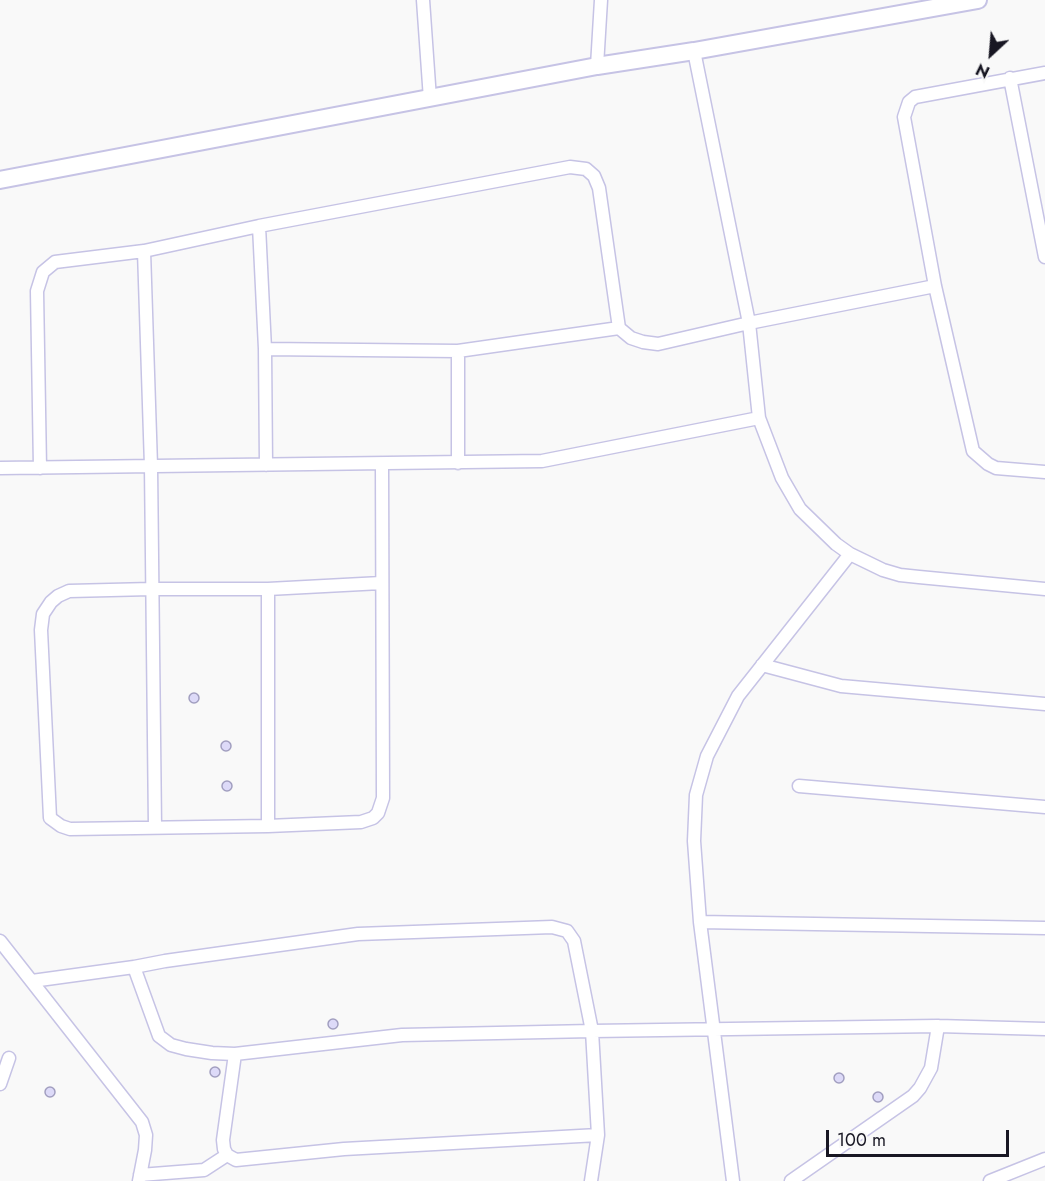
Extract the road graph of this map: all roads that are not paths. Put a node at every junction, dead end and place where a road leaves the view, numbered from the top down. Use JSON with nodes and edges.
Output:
{"nodes":[{"id":1,"x":423,"y":0,"type":"edge"},
{"id":2,"x":601,"y":0,"type":"edge"},
{"id":3,"x":978,"y":0,"type":"edge"},
{"id":4,"x":694,"y":51,"type":"junction"},
{"id":5,"x":597,"y":66,"type":"junction"},
{"id":6,"x":1045,"y":73,"type":"edge"},
{"id":7,"x":1010,"y":78,"type":"junction"},
{"id":8,"x":430,"y":99,"type":"junction"},
{"id":9,"x":0,"y":180,"type":"edge"},
{"id":10,"x":260,"y":226,"type":"junction"},
{"id":11,"x":144,"y":251,"type":"junction"},
{"id":12,"x":1045,"y":257,"type":"edge"},
{"id":13,"x":935,"y":286,"type":"junction"},
{"id":14,"x":749,"y":323,"type":"junction"},
{"id":15,"x":619,"y":328,"type":"junction"},
{"id":16,"x":265,"y":349,"type":"junction"},
{"id":17,"x":458,"y":351,"type":"junction"},
{"id":18,"x":759,"y":418,"type":"junction"},
{"id":19,"x":458,"y":463,"type":"junction"},
{"id":20,"x":382,"y":464,"type":"junction"},
{"id":21,"x":266,"y":465,"type":"junction"},
{"id":22,"x":151,"y":466,"type":"junction"},
{"id":23,"x":0,"y":468,"type":"edge"},
{"id":24,"x":40,"y":468,"type":"junction"},
{"id":25,"x":1045,"y":472,"type":"edge"},
{"id":26,"x":850,"y":554,"type":"junction"},
{"id":27,"x":381,"y":583,"type":"junction"},
{"id":28,"x":151,"y":589,"type":"junction"},
{"id":29,"x":268,"y":589,"type":"junction"},
{"id":30,"x":1045,"y":589,"type":"edge"},
{"id":31,"x":762,"y":665,"type":"junction"},
{"id":32,"x":1045,"y":704,"type":"edge"},
{"id":33,"x":799,"y":786,"type":"dead end"},
{"id":34,"x":1045,"y":807,"type":"edge"},
{"id":35,"x":268,"y":826,"type":"junction"},
{"id":36,"x":155,"y":827,"type":"junction"},
{"id":37,"x":700,"y":922,"type":"junction"},
{"id":38,"x":1045,"y":928,"type":"edge"},
{"id":39,"x":0,"y":941,"type":"edge"},
{"id":40,"x":134,"y":967,"type":"junction"},
{"id":41,"x":32,"y":981,"type":"junction"},
{"id":42,"x":938,"y":1026,"type":"junction"},
{"id":43,"x":715,"y":1029,"type":"junction"},
{"id":44,"x":1045,"y":1029,"type":"edge"},
{"id":45,"x":592,"y":1031,"type":"junction"},
{"id":46,"x":235,"y":1054,"type":"junction"},
{"id":47,"x":9,"y":1058,"type":"dead end"},
{"id":48,"x":0,"y":1084,"type":"edge"},
{"id":49,"x":598,"y":1135,"type":"junction"},
{"id":50,"x":227,"y":1155,"type":"junction"},
{"id":51,"x":1045,"y":1159,"type":"edge"},
{"id":52,"x":139,"y":1178,"type":"edge"},
{"id":53,"x":591,"y":1181,"type":"edge"},
{"id":54,"x":733,"y":1181,"type":"edge"},
{"id":55,"x":791,"y":1181,"type":"edge"},
{"id":56,"x":990,"y":1181,"type":"edge"}],
"edges":[{"from":1,"to":8,"type":"street"},
{"from":2,"to":5,"type":"street"},
{"from":3,"to":4,"type":"street"},
{"from":4,"to":5,"type":"street"},
{"from":4,"to":14,"type":"street"},
{"from":5,"to":8,"type":"street"},
{"from":6,"to":7,"type":"street"},
{"from":7,"to":12,"type":"street"},
{"from":7,"to":13,"type":"street"},
{"from":8,"to":9,"type":"street"},
{"from":10,"to":11,"type":"street"},
{"from":10,"to":15,"type":"street"},
{"from":10,"to":16,"type":"street"},
{"from":11,"to":22,"type":"street"},
{"from":11,"to":24,"type":"street"},
{"from":13,"to":14,"type":"street"},
{"from":13,"to":25,"type":"street"},
{"from":14,"to":15,"type":"street"},
{"from":14,"to":18,"type":"street"},
{"from":15,"to":17,"type":"street"},
{"from":16,"to":17,"type":"street"},
{"from":16,"to":21,"type":"street"},
{"from":17,"to":19,"type":"street"},
{"from":18,"to":19,"type":"street"},
{"from":18,"to":26,"type":"street"},
{"from":19,"to":20,"type":"street"},
{"from":20,"to":21,"type":"street"},
{"from":20,"to":27,"type":"street"},
{"from":21,"to":22,"type":"street"},
{"from":22,"to":24,"type":"street"},
{"from":22,"to":28,"type":"street"},
{"from":23,"to":24,"type":"street"},
{"from":26,"to":30,"type":"street"},
{"from":26,"to":31,"type":"street"},
{"from":27,"to":29,"type":"street"},
{"from":27,"to":35,"type":"street"},
{"from":28,"to":29,"type":"street"},
{"from":28,"to":36,"type":"street"},
{"from":28,"to":36,"type":"street"},
{"from":29,"to":35,"type":"street"},
{"from":31,"to":32,"type":"street"},
{"from":31,"to":37,"type":"street"},
{"from":33,"to":34,"type":"street"},
{"from":35,"to":36,"type":"street"},
{"from":37,"to":38,"type":"street"},
{"from":37,"to":43,"type":"street"},
{"from":39,"to":41,"type":"street"},
{"from":40,"to":41,"type":"street"},
{"from":40,"to":45,"type":"street"},
{"from":40,"to":46,"type":"street"},
{"from":41,"to":52,"type":"street"},
{"from":42,"to":43,"type":"street"},
{"from":42,"to":44,"type":"street"},
{"from":42,"to":55,"type":"street"},
{"from":43,"to":45,"type":"street"},
{"from":43,"to":54,"type":"street"},
{"from":45,"to":46,"type":"street"},
{"from":45,"to":49,"type":"street"},
{"from":46,"to":50,"type":"street"},
{"from":47,"to":48,"type":"street"},
{"from":49,"to":50,"type":"street"},
{"from":49,"to":53,"type":"street"},
{"from":50,"to":52,"type":"street"},
{"from":51,"to":56,"type":"street"}]}
